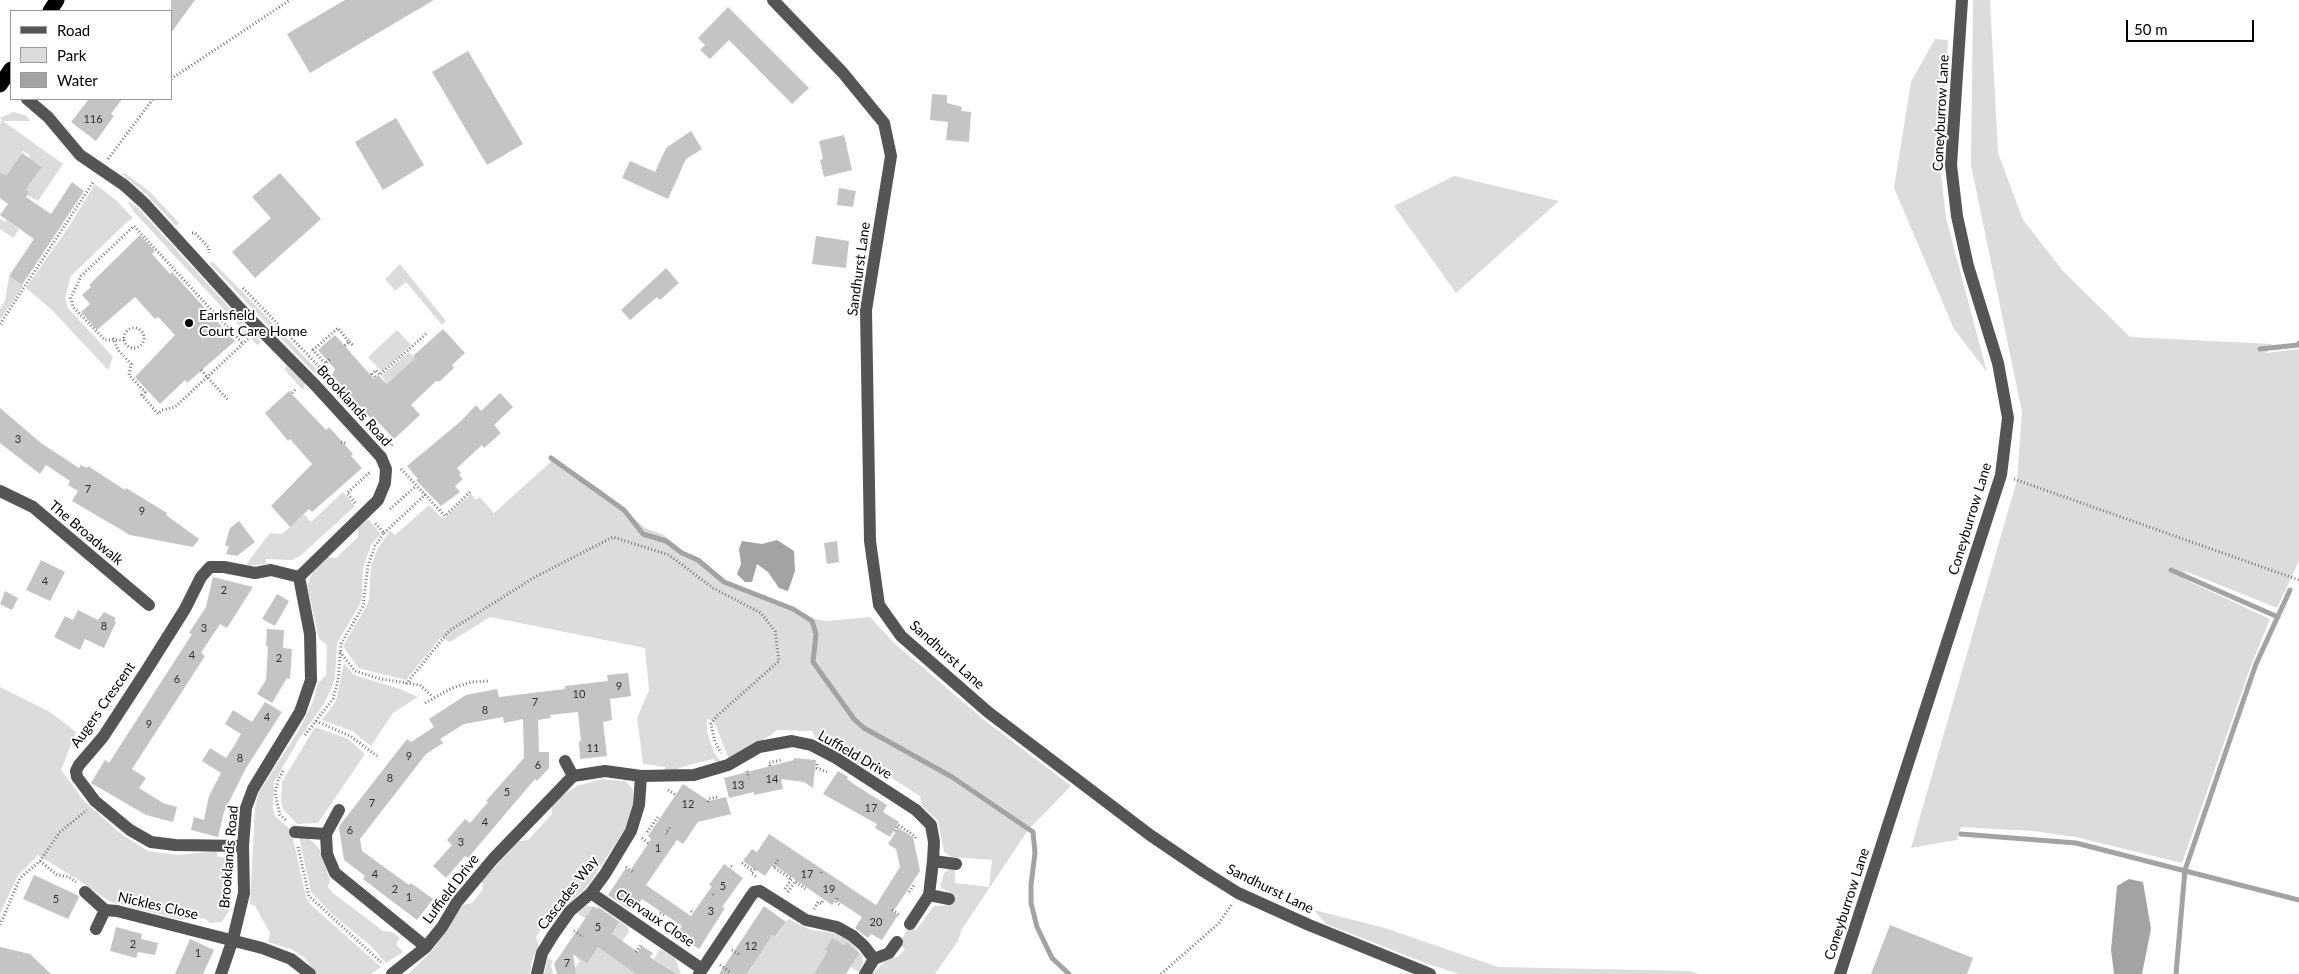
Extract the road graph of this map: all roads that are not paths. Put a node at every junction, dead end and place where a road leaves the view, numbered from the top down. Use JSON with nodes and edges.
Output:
{"nodes":[{"id":1,"x":773,"y":0,"type":"edge"},
{"id":2,"x":1962,"y":0,"type":"edge"},
{"id":3,"x":28,"y":100,"type":"edge"},
{"id":4,"x":0,"y":491,"type":"edge"},
{"id":5,"x":300,"y":577,"type":"junction"},
{"id":6,"x":149,"y":605,"type":"dead end"},
{"id":7,"x":565,"y":761,"type":"dead end"},
{"id":8,"x":573,"y":776,"type":"junction"},
{"id":9,"x":641,"y":776,"type":"junction"},
{"id":10,"x":339,"y":810,"type":"dead end"},
{"id":11,"x":295,"y":832,"type":"road end"},
{"id":12,"x":326,"y":834,"type":"junction"},
{"id":13,"x":243,"y":846,"type":"junction"},
{"id":14,"x":933,"y":861,"type":"junction"},
{"id":15,"x":956,"y":864,"type":"dead end"},
{"id":16,"x":85,"y":892,"type":"road end"},
{"id":17,"x":591,"y":893,"type":"junction"},
{"id":18,"x":929,"y":895,"type":"junction"},
{"id":19,"x":949,"y":898,"type":"dead end"},
{"id":20,"x":105,"y":910,"type":"junction"},
{"id":21,"x":906,"y":920,"type":"road end"},
{"id":22,"x":96,"y":929,"type":"dead end"},
{"id":23,"x":233,"y":939,"type":"junction"},
{"id":24,"x":897,"y":942,"type":"dead end"},
{"id":25,"x":426,"y":947,"type":"junction"},
{"id":26,"x":874,"y":959,"type":"junction"},
{"id":27,"x":390,"y":971,"type":"edge"},
{"id":28,"x":700,"y":971,"type":"edge"},
{"id":29,"x":222,"y":974,"type":"edge"},
{"id":30,"x":310,"y":974,"type":"edge"},
{"id":31,"x":537,"y":974,"type":"edge"},
{"id":32,"x":865,"y":974,"type":"edge"},
{"id":33,"x":1430,"y":974,"type":"edge"},
{"id":34,"x":1840,"y":974,"type":"edge"}],
"edges":[{"from":1,"to":33,"type":"street","name":"Sandhurst Lane"},
{"from":2,"to":34,"type":"street","name":"Coneyburrow Lane"},
{"from":3,"to":5,"type":"street","name":"Brooklands Road"},
{"from":4,"to":6,"type":"street","name":"The Broadwalk"},
{"from":5,"to":13,"type":"street","name":"Brooklands Road"},
{"from":5,"to":13,"type":"street","name":"Augers Crescent"},
{"from":7,"to":8,"type":"street"},
{"from":8,"to":9,"type":"street","name":"Luffield Drive"},
{"from":8,"to":25,"type":"street","name":"Luffield Drive"},
{"from":9,"to":14,"type":"street","name":"Luffield Drive"},
{"from":9,"to":17,"type":"street","name":"Cascades Way"},
{"from":10,"to":12,"type":"street"},
{"from":11,"to":12,"type":"street"},
{"from":12,"to":25,"type":"street"},
{"from":13,"to":23,"type":"street","name":"Brooklands Road"},
{"from":14,"to":15,"type":"street"},
{"from":14,"to":18,"type":"street","name":"Luffield Drive"},
{"from":16,"to":20,"type":"street","name":"Nickles Close"},
{"from":17,"to":28,"type":"street","name":"Clervaux Close"},
{"from":17,"to":31,"type":"street","name":"Cascades Way"},
{"from":18,"to":19,"type":"street"},
{"from":18,"to":21,"type":"street","name":"Luffield Drive"},
{"from":20,"to":22,"type":"street","name":"Nickles Close"},
{"from":20,"to":23,"type":"street","name":"Nickles Close"},
{"from":23,"to":29,"type":"street","name":"Brooklands Road"},
{"from":23,"to":30,"type":"street","name":"Nickles Close"},
{"from":24,"to":26,"type":"street"},
{"from":25,"to":27,"type":"street","name":"Luffield Drive"},
{"from":26,"to":28,"type":"street","name":"Clervaux Close"},
{"from":26,"to":32,"type":"street"}]}
